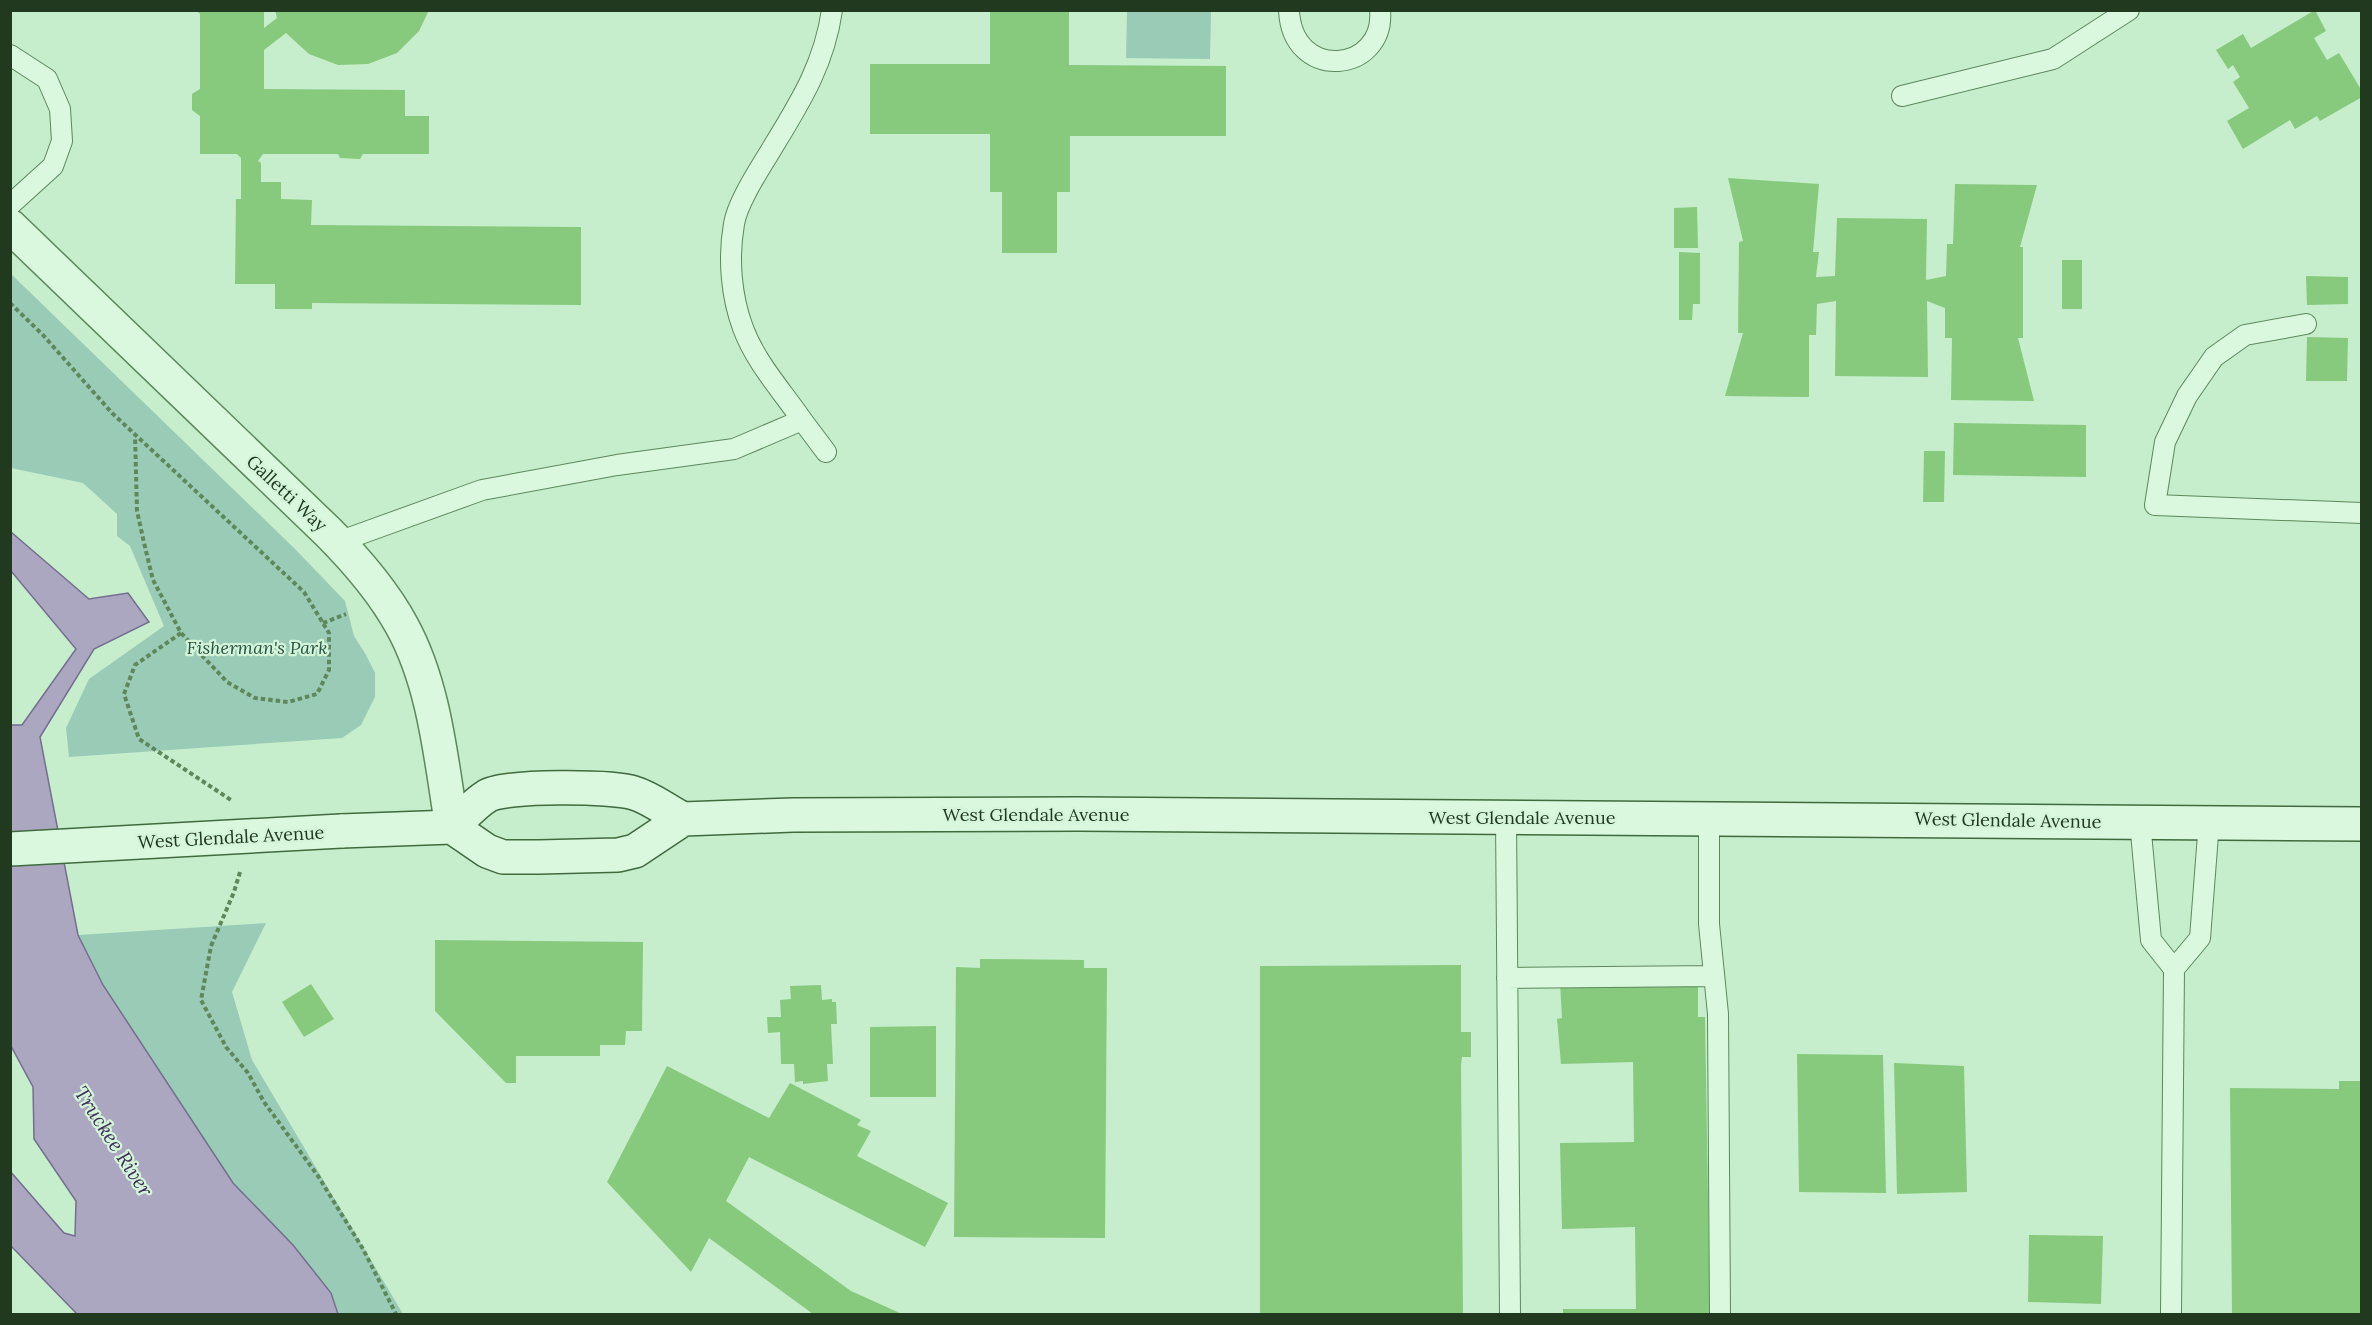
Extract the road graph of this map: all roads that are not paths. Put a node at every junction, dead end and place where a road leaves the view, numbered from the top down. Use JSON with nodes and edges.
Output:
{"nodes":[{"id":1,"x":832,"y":10,"type":"edge"},
{"id":2,"x":1289,"y":10,"type":"edge"},
{"id":3,"x":1380,"y":10,"type":"edge"},
{"id":4,"x":2128,"y":10,"type":"edge"},
{"id":5,"x":10,"y":55,"type":"edge"},
{"id":6,"x":1902,"y":96,"type":"dead end"},
{"id":7,"x":10,"y":205,"type":"edge"},
{"id":8,"x":10,"y":226,"type":"edge"},
{"id":9,"x":2306,"y":324,"type":"dead end"},
{"id":10,"x":802,"y":420,"type":"junction"},
{"id":11,"x":825,"y":452,"type":"dead end"},
{"id":12,"x":2361,"y":513,"type":"edge"},
{"id":13,"x":338,"y":542,"type":"junction"},
{"id":14,"x":1506,"y":817,"type":"junction"},
{"id":15,"x":1709,"y":818,"type":"junction"},
{"id":16,"x":683,"y":819,"type":"junction"},
{"id":17,"x":2140,"y":822,"type":"junction"},
{"id":18,"x":2209,"y":822,"type":"junction"},
{"id":19,"x":2361,"y":824,"type":"edge"},
{"id":20,"x":452,"y":826,"type":"junction"},
{"id":21,"x":10,"y":849,"type":"edge"},
{"id":22,"x":2174,"y":969,"type":"junction"},
{"id":23,"x":1714,"y":976,"type":"junction"},
{"id":24,"x":1507,"y":978,"type":"junction"},
{"id":25,"x":1510,"y":1314,"type":"edge"},
{"id":26,"x":1720,"y":1314,"type":"edge"},
{"id":27,"x":2172,"y":1314,"type":"edge"}],
"edges":[{"from":1,"to":10,"type":"lane"},
{"from":2,"to":3,"type":"lane"},
{"from":4,"to":6,"type":"lane"},
{"from":5,"to":7,"type":"lane"},
{"from":8,"to":13,"type":"main road","name":"Galletti Way"},
{"from":9,"to":12,"type":"lane"},
{"from":10,"to":11,"type":"lane"},
{"from":10,"to":13,"type":"lane"},
{"from":13,"to":20,"type":"main road","name":"Galletti Way"},
{"from":14,"to":15,"type":"main road","name":"West Glendale Avenue"},
{"from":14,"to":16,"type":"main road","name":"West Glendale Avenue"},
{"from":14,"to":24,"type":"lane"},
{"from":15,"to":17,"type":"main road","name":"West Glendale Avenue"},
{"from":15,"to":23,"type":"lane"},
{"from":16,"to":20,"type":"main road"},
{"from":16,"to":20,"type":"main road"},
{"from":17,"to":18,"type":"main road","name":"West Glendale Avenue"},
{"from":17,"to":22,"type":"lane"},
{"from":18,"to":19,"type":"main road","name":"West Glendale Avenue"},
{"from":18,"to":22,"type":"lane"},
{"from":20,"to":21,"type":"main road","name":"West Glendale Avenue","bridge":true},
{"from":22,"to":27,"type":"lane"},
{"from":23,"to":24,"type":"lane"},
{"from":23,"to":26,"type":"lane"},
{"from":24,"to":25,"type":"lane"}]}
